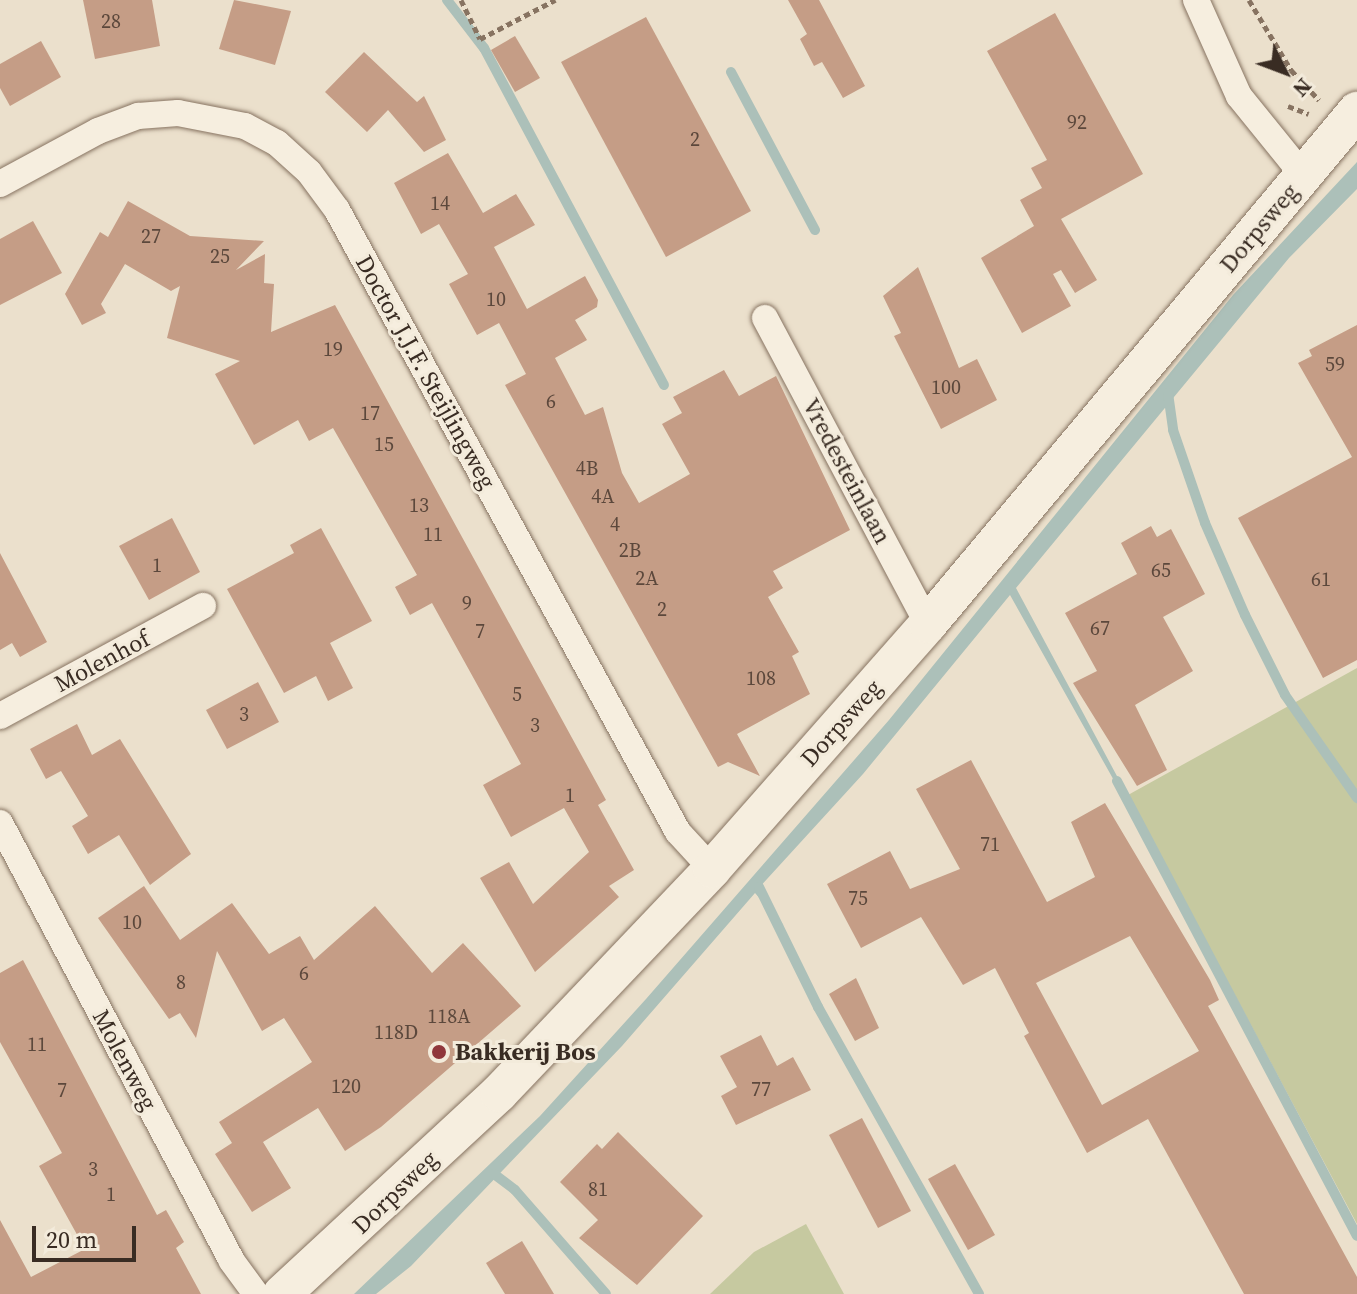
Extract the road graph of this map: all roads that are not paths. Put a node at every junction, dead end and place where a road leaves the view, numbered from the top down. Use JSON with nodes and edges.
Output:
{"nodes":[{"id":1,"x":1196,"y":0,"type":"edge"},
{"id":2,"x":1350,"y":119,"type":"edge"},
{"id":3,"x":1303,"y":175,"type":"junction"},
{"id":4,"x":0,"y":184,"type":"edge"},
{"id":5,"x":765,"y":318,"type":"dead end"},
{"id":6,"x":203,"y":606,"type":"dead end"},
{"id":7,"x":928,"y":624,"type":"junction"},
{"id":8,"x":0,"y":716,"type":"edge"},
{"id":9,"x":0,"y":823,"type":"edge"},
{"id":10,"x":712,"y":869,"type":"junction"},
{"id":11,"x":256,"y":1294,"type":"edge"},
{"id":12,"x":282,"y":1294,"type":"edge"}],
"edges":[{"from":1,"to":3,"type":"street"},
{"from":2,"to":3,"type":"street","name":"Dorpsweg"},
{"from":3,"to":7,"type":"street","name":"Dorpsweg"},
{"from":4,"to":10,"type":"street","name":"Doctor J.J.F. Steijlingweg"},
{"from":5,"to":7,"type":"street","name":"Vredesteinlaan"},
{"from":6,"to":8,"type":"street","name":"Molenhof"},
{"from":7,"to":10,"type":"street","name":"Dorpsweg"},
{"from":9,"to":11,"type":"street","name":"Molenweg"},
{"from":10,"to":12,"type":"street","name":"Dorpsweg"}]}
